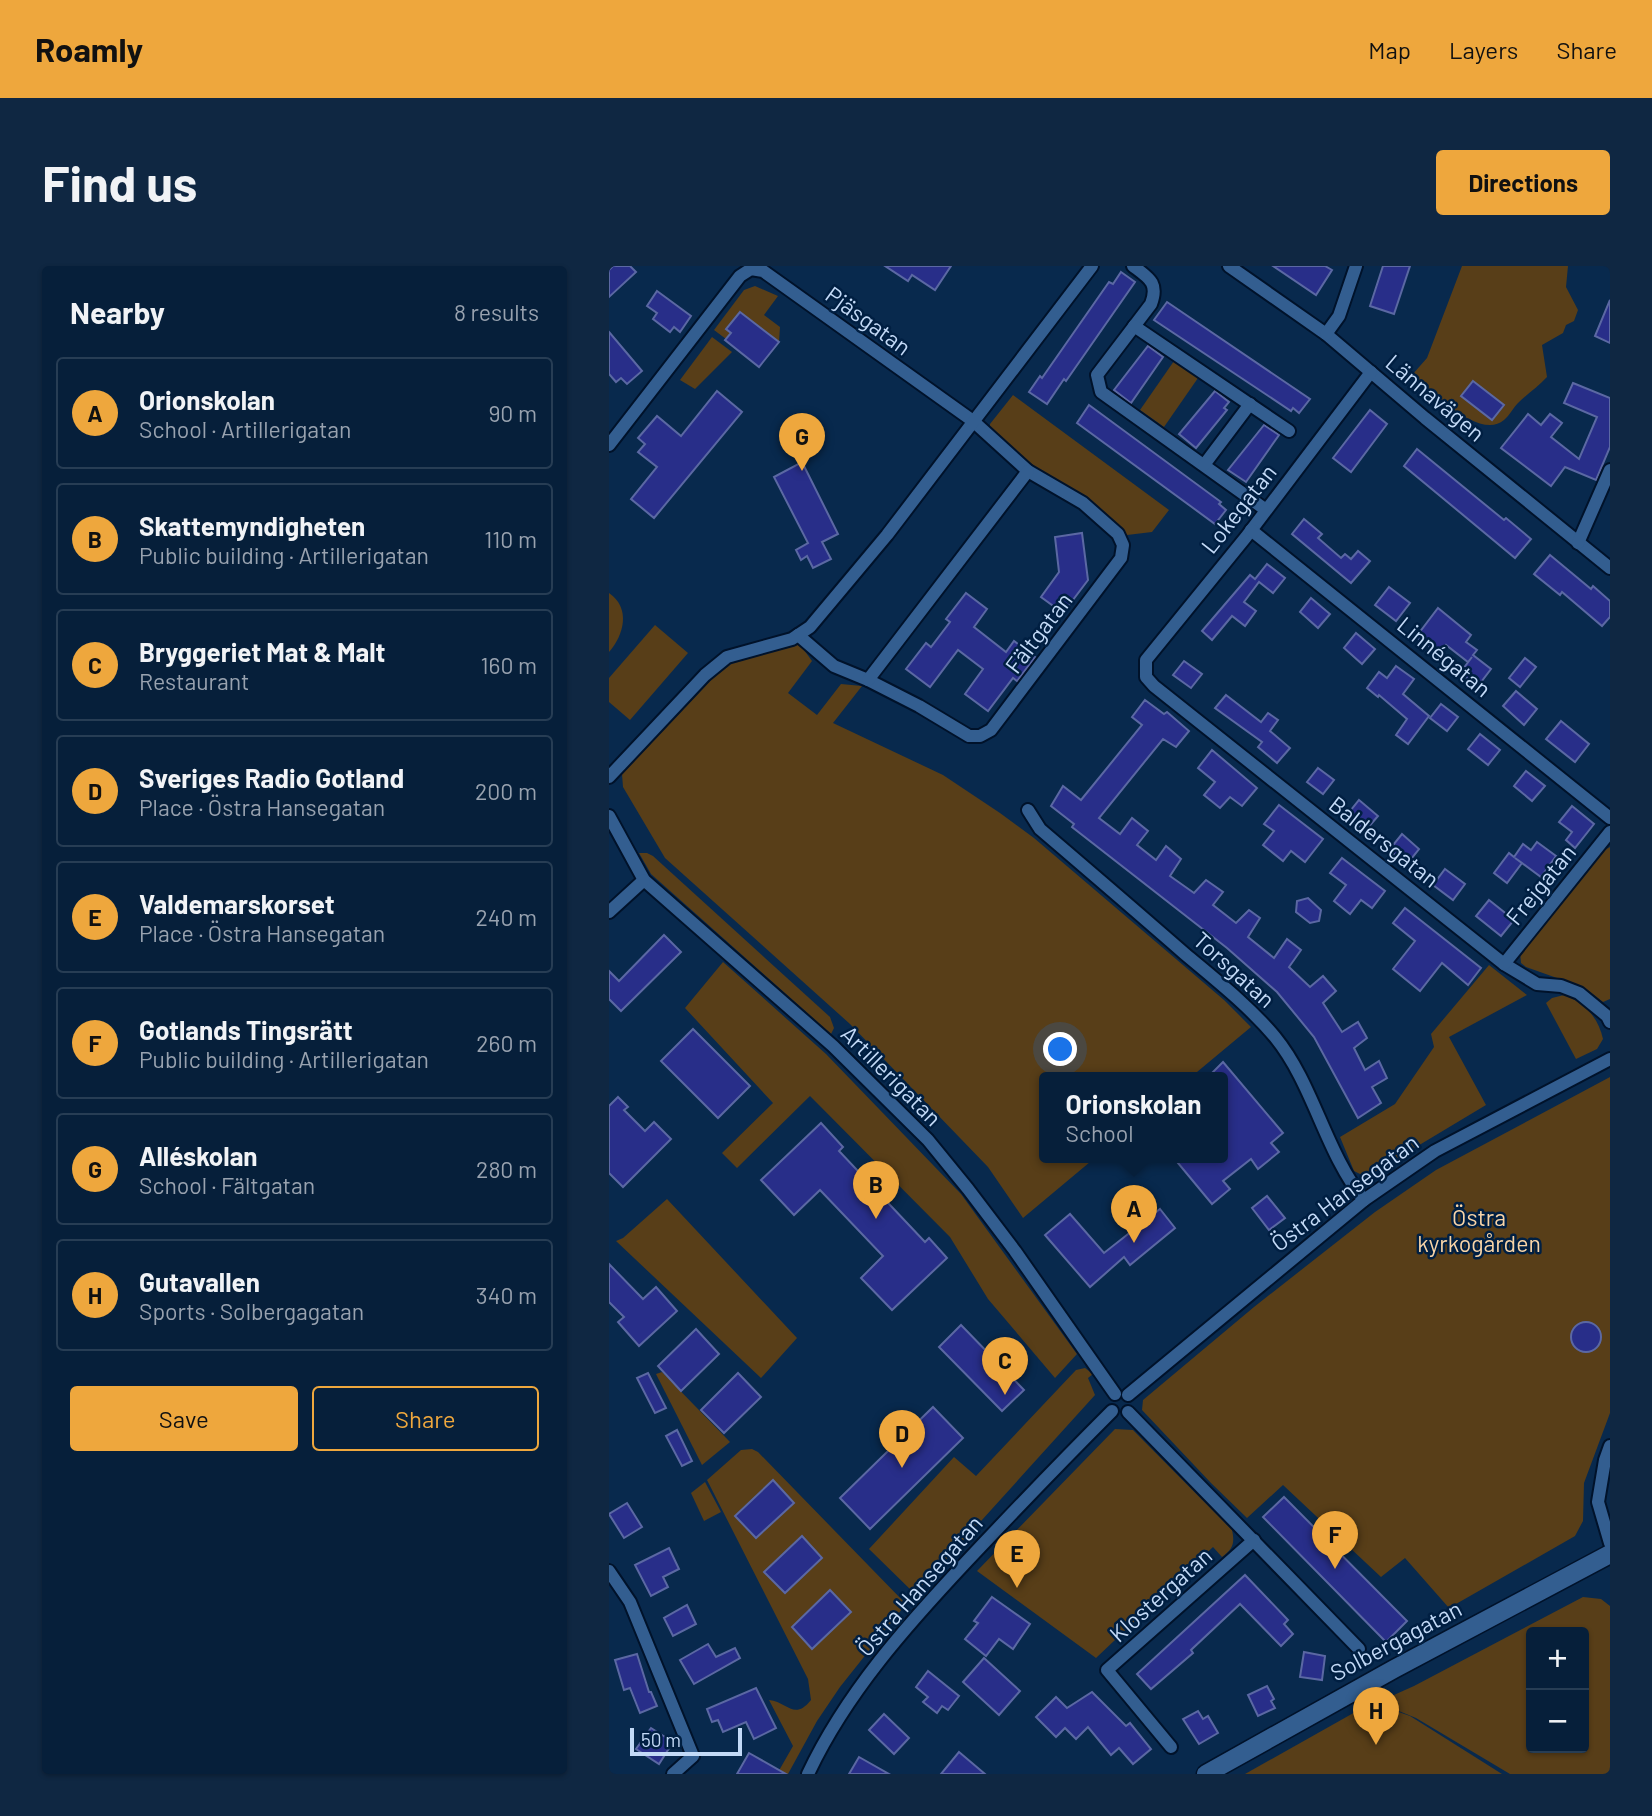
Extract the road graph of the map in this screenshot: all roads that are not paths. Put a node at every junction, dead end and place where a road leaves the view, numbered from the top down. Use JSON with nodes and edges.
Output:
{"nodes":[{"id":1,"x":1092,"y":266,"type":"edge"},
{"id":2,"x":1133,"y":266,"type":"edge"},
{"id":3,"x":1229,"y":266,"type":"edge"},
{"id":4,"x":1356,"y":266,"type":"edge"},
{"id":5,"x":1134,"y":326,"type":"junction"},
{"id":6,"x":1326,"y":334,"type":"junction"},
{"id":7,"x":1371,"y":372,"type":"junction"},
{"id":8,"x":1250,"y":404,"type":"junction"},
{"id":9,"x":973,"y":421,"type":"junction"},
{"id":10,"x":1289,"y":431,"type":"dead end"},
{"id":11,"x":609,"y":445,"type":"edge"},
{"id":12,"x":1204,"y":465,"type":"junction"},
{"id":13,"x":1610,"y":470,"type":"edge"},
{"id":14,"x":1028,"y":471,"type":"junction"},
{"id":15,"x":1266,"y":510,"type":"junction"},
{"id":16,"x":1251,"y":530,"type":"junction"},
{"id":17,"x":1578,"y":543,"type":"junction"},
{"id":18,"x":1610,"y":568,"type":"edge"},
{"id":19,"x":798,"y":635,"type":"junction"},
{"id":20,"x":1145,"y":673,"type":"joint"},
{"id":21,"x":868,"y":680,"type":"junction"},
{"id":22,"x":609,"y":777,"type":"edge"},
{"id":23,"x":1028,"y":810,"type":"dead end"},
{"id":24,"x":609,"y":816,"type":"edge"},
{"id":25,"x":1610,"y":818,"type":"edge"},
{"id":26,"x":1610,"y":832,"type":"edge"},
{"id":27,"x":644,"y":880,"type":"junction"},
{"id":28,"x":609,"y":912,"type":"edge"},
{"id":29,"x":1504,"y":964,"type":"junction"},
{"id":30,"x":1609,"y":1017,"type":"edge"},
{"id":31,"x":1610,"y":1059,"type":"edge"},
{"id":32,"x":1364,"y":1200,"type":"junction"},
{"id":33,"x":1121,"y":1395,"type":"junction"},
{"id":34,"x":1112,"y":1411,"type":"junction"},
{"id":35,"x":1128,"y":1412,"type":"junction"},
{"id":36,"x":1610,"y":1446,"type":"edge"},
{"id":37,"x":1254,"y":1540,"type":"junction"},
{"id":38,"x":1610,"y":1543,"type":"edge"},
{"id":39,"x":1610,"y":1554,"type":"edge"},
{"id":40,"x":609,"y":1571,"type":"edge"},
{"id":41,"x":1359,"y":1649,"type":"dead end"},
{"id":42,"x":1171,"y":1747,"type":"dead end"},
{"id":43,"x":673,"y":1774,"type":"edge"},
{"id":44,"x":809,"y":1774,"type":"edge"},
{"id":45,"x":1206,"y":1774,"type":"edge"}],
"edges":[{"from":1,"to":9,"type":"street"},
{"from":2,"to":5,"type":"street"},
{"from":3,"to":6,"type":"street","name":"Lännavägen"},
{"from":4,"to":6,"type":"street"},
{"from":5,"to":8,"type":"street"},
{"from":5,"to":12,"type":"street"},
{"from":6,"to":7,"type":"street","name":"Lännavägen"},
{"from":7,"to":15,"type":"street","name":"Lokegatan"},
{"from":7,"to":17,"type":"street","name":"Lännavägen"},
{"from":8,"to":10,"type":"street"},
{"from":8,"to":12,"type":"street"},
{"from":9,"to":11,"type":"street","name":"Pjäsgatan"},
{"from":9,"to":14,"type":"street","name":"Fältgatan"},
{"from":9,"to":19,"type":"street"},
{"from":12,"to":15,"type":"street"},
{"from":13,"to":17,"type":"street"},
{"from":14,"to":21,"type":"street"},
{"from":14,"to":21,"type":"street","name":"Fältgatan"},
{"from":15,"to":16,"type":"street","name":"Lokegatan"},
{"from":16,"to":20,"type":"street","name":"Lokegatan"},
{"from":16,"to":25,"type":"street","name":"Linnégatan"},
{"from":17,"to":18,"type":"street","name":"Lännavägen"},
{"from":19,"to":21,"type":"street","name":"Fältgatan"},
{"from":19,"to":22,"type":"street"},
{"from":20,"to":29,"type":"street","name":"Baldersgatan"},
{"from":23,"to":32,"type":"street","name":"Torsgatan"},
{"from":24,"to":27,"type":"street","name":"Artillerigatan"},
{"from":26,"to":29,"type":"street","name":"Frejgatan"},
{"from":27,"to":28,"type":"street"},
{"from":27,"to":33,"type":"street","name":"Artillerigatan"},
{"from":29,"to":30,"type":"street","name":"Baldersgatan"},
{"from":31,"to":32,"type":"street","name":"Östra Hansegatan"},
{"from":32,"to":33,"type":"street","name":"Östra Hansegatan"},
{"from":33,"to":34,"type":"street"},
{"from":33,"to":35,"type":"street"},
{"from":34,"to":35,"type":"street"},
{"from":34,"to":44,"type":"street","name":"Östra Hansegatan"},
{"from":35,"to":37,"type":"street"},
{"from":36,"to":38,"type":"street"},
{"from":37,"to":41,"type":"street"},
{"from":37,"to":42,"type":"street","name":"Klostergatan"},
{"from":39,"to":45,"type":"main road","name":"Solbergagatan"},
{"from":40,"to":43,"type":"street"}]}
